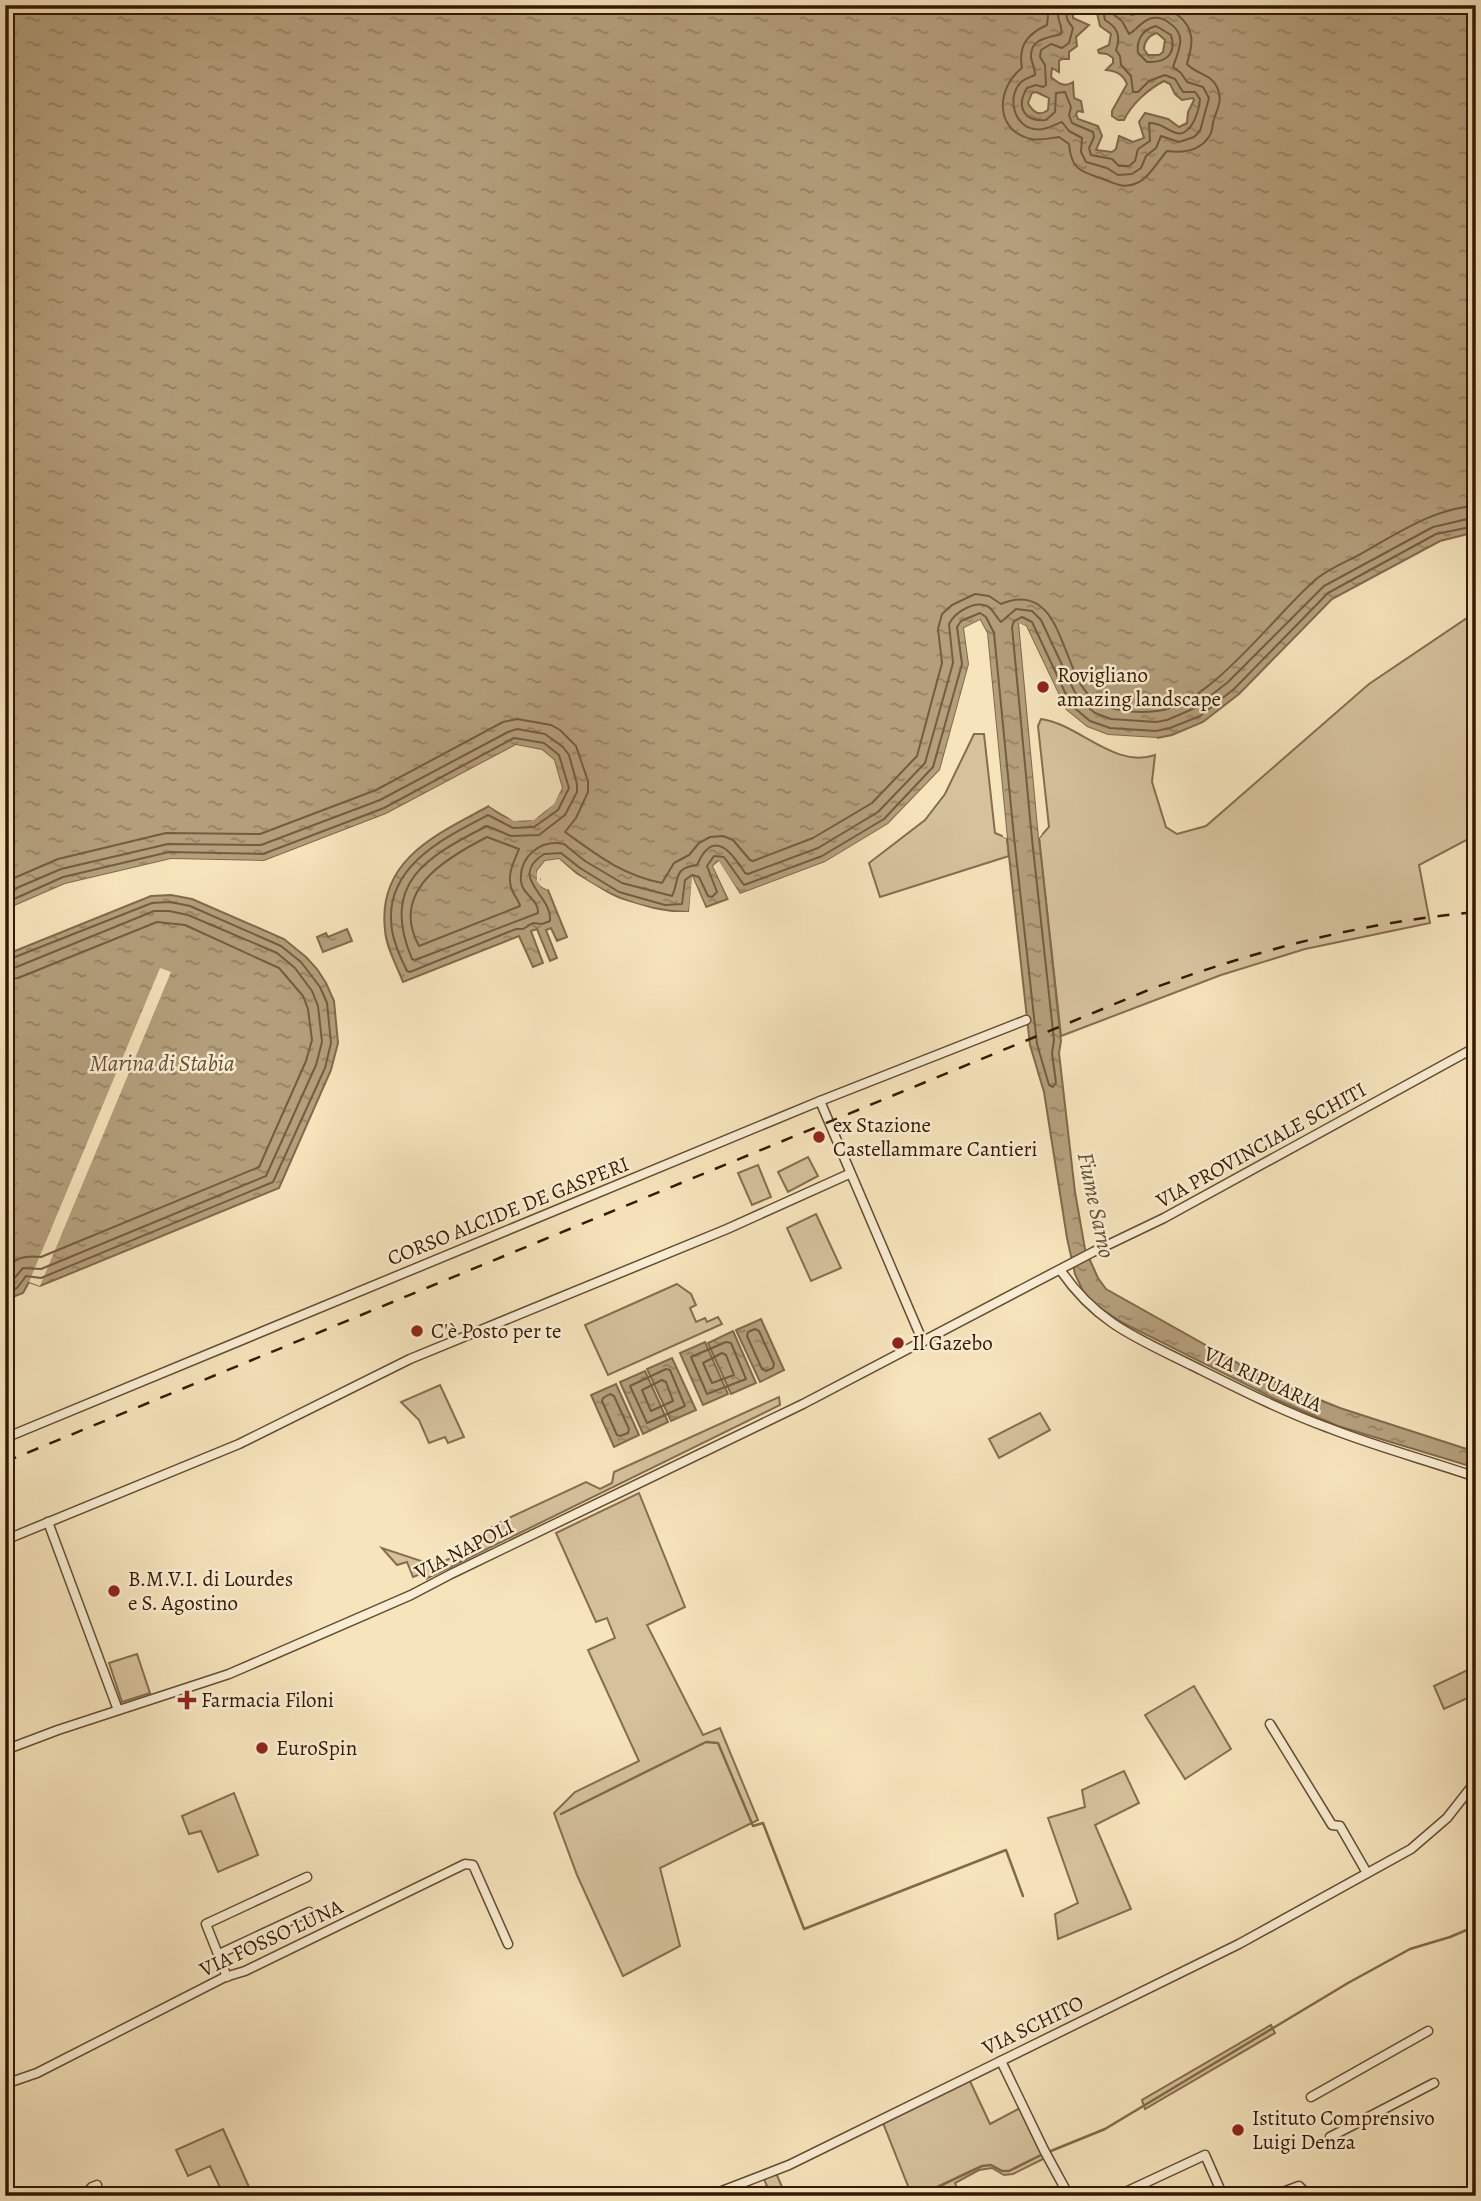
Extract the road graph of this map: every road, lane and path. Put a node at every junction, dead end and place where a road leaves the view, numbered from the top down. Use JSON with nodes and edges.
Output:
{"nodes":[{"id":1,"x":1026,"y":1020,"type":"dead end"},
{"id":2,"x":1476,"y":1047,"type":"edge"},
{"id":3,"x":820,"y":1101,"type":"junction"},
{"id":4,"x":849,"y":1174,"type":"junction"},
{"id":5,"x":1061,"y":1271,"type":"junction"},
{"id":6,"x":923,"y":1342,"type":"junction"},
{"id":7,"x":5,"y":1438,"type":"edge"},
{"id":8,"x":1476,"y":1477,"type":"edge"},
{"id":9,"x":48,"y":1522,"type":"junction"},
{"id":10,"x":5,"y":1540,"type":"edge"},
{"id":11,"x":118,"y":1710,"type":"junction"},
{"id":12,"x":1270,"y":1724,"type":"dead end"},
{"id":13,"x":5,"y":1750,"type":"edge"},
{"id":14,"x":1476,"y":1781,"type":"edge"},
{"id":15,"x":1367,"y":1873,"type":"junction"},
{"id":16,"x":307,"y":1877,"type":"dead end"},
{"id":17,"x":309,"y":1912,"type":"dead end"},
{"id":18,"x":508,"y":1944,"type":"dead end"},
{"id":19,"x":219,"y":1954,"type":"junction"},
{"id":20,"x":227,"y":1977,"type":"junction"},
{"id":21,"x":1428,"y":2031,"type":"dead end"},
{"id":22,"x":1001,"y":2061,"type":"junction"},
{"id":23,"x":1434,"y":2083,"type":"dead end"},
{"id":24,"x":5,"y":2084,"type":"edge"},
{"id":25,"x":1311,"y":2097,"type":"dead end"},
{"id":26,"x":1330,"y":2137,"type":"dead end"},
{"id":27,"x":97,"y":2185,"type":"dead end"},
{"id":28,"x":84,"y":2196,"type":"edge"},
{"id":29,"x":709,"y":2196,"type":"edge"},
{"id":30,"x":1069,"y":2196,"type":"edge"},
{"id":31,"x":1117,"y":2196,"type":"edge"},
{"id":32,"x":1223,"y":2196,"type":"edge"},
{"id":33,"x":1272,"y":2196,"type":"edge"},
{"id":34,"x":1309,"y":2196,"type":"edge"}],
"edges":[{"from":1,"to":3,"type":"street","name":"CORSO ALCIDE DE GASPERI"},
{"from":2,"to":5,"type":"street","name":"VIA PROVINCIALE SCHITI"},
{"from":3,"to":4,"type":"street"},
{"from":3,"to":7,"type":"street","name":"CORSO ALCIDE DE GASPERI"},
{"from":4,"to":6,"type":"street"},
{"from":4,"to":9,"type":"street"},
{"from":5,"to":6,"type":"street","name":"VIA NAPOLI"},
{"from":5,"to":8,"type":"street","name":"VIA RIPUARIA"},
{"from":6,"to":11,"type":"street","name":"VIA NAPOLI"},
{"from":9,"to":10,"type":"street"},
{"from":9,"to":11,"type":"street"},
{"from":11,"to":13,"type":"street","name":"VIA NAPOLI"},
{"from":12,"to":15,"type":"street"},
{"from":14,"to":15,"type":"street","name":"VIA SCHITO"},
{"from":15,"to":22,"type":"street","name":"VIA SCHITO"},
{"from":16,"to":19,"type":"street"},
{"from":17,"to":19,"type":"street"},
{"from":18,"to":20,"type":"street","name":"VIA FOSSO LUNA"},
{"from":19,"to":20,"type":"street"},
{"from":20,"to":24,"type":"street","name":"VIA FOSSO LUNA"},
{"from":21,"to":25,"type":"street"},
{"from":22,"to":29,"type":"street","name":"VIA SCHITO"},
{"from":22,"to":30,"type":"street"},
{"from":23,"to":26,"type":"street"},
{"from":27,"to":28,"type":"street"},
{"from":31,"to":32,"type":"street"},
{"from":33,"to":34,"type":"street"}]}
